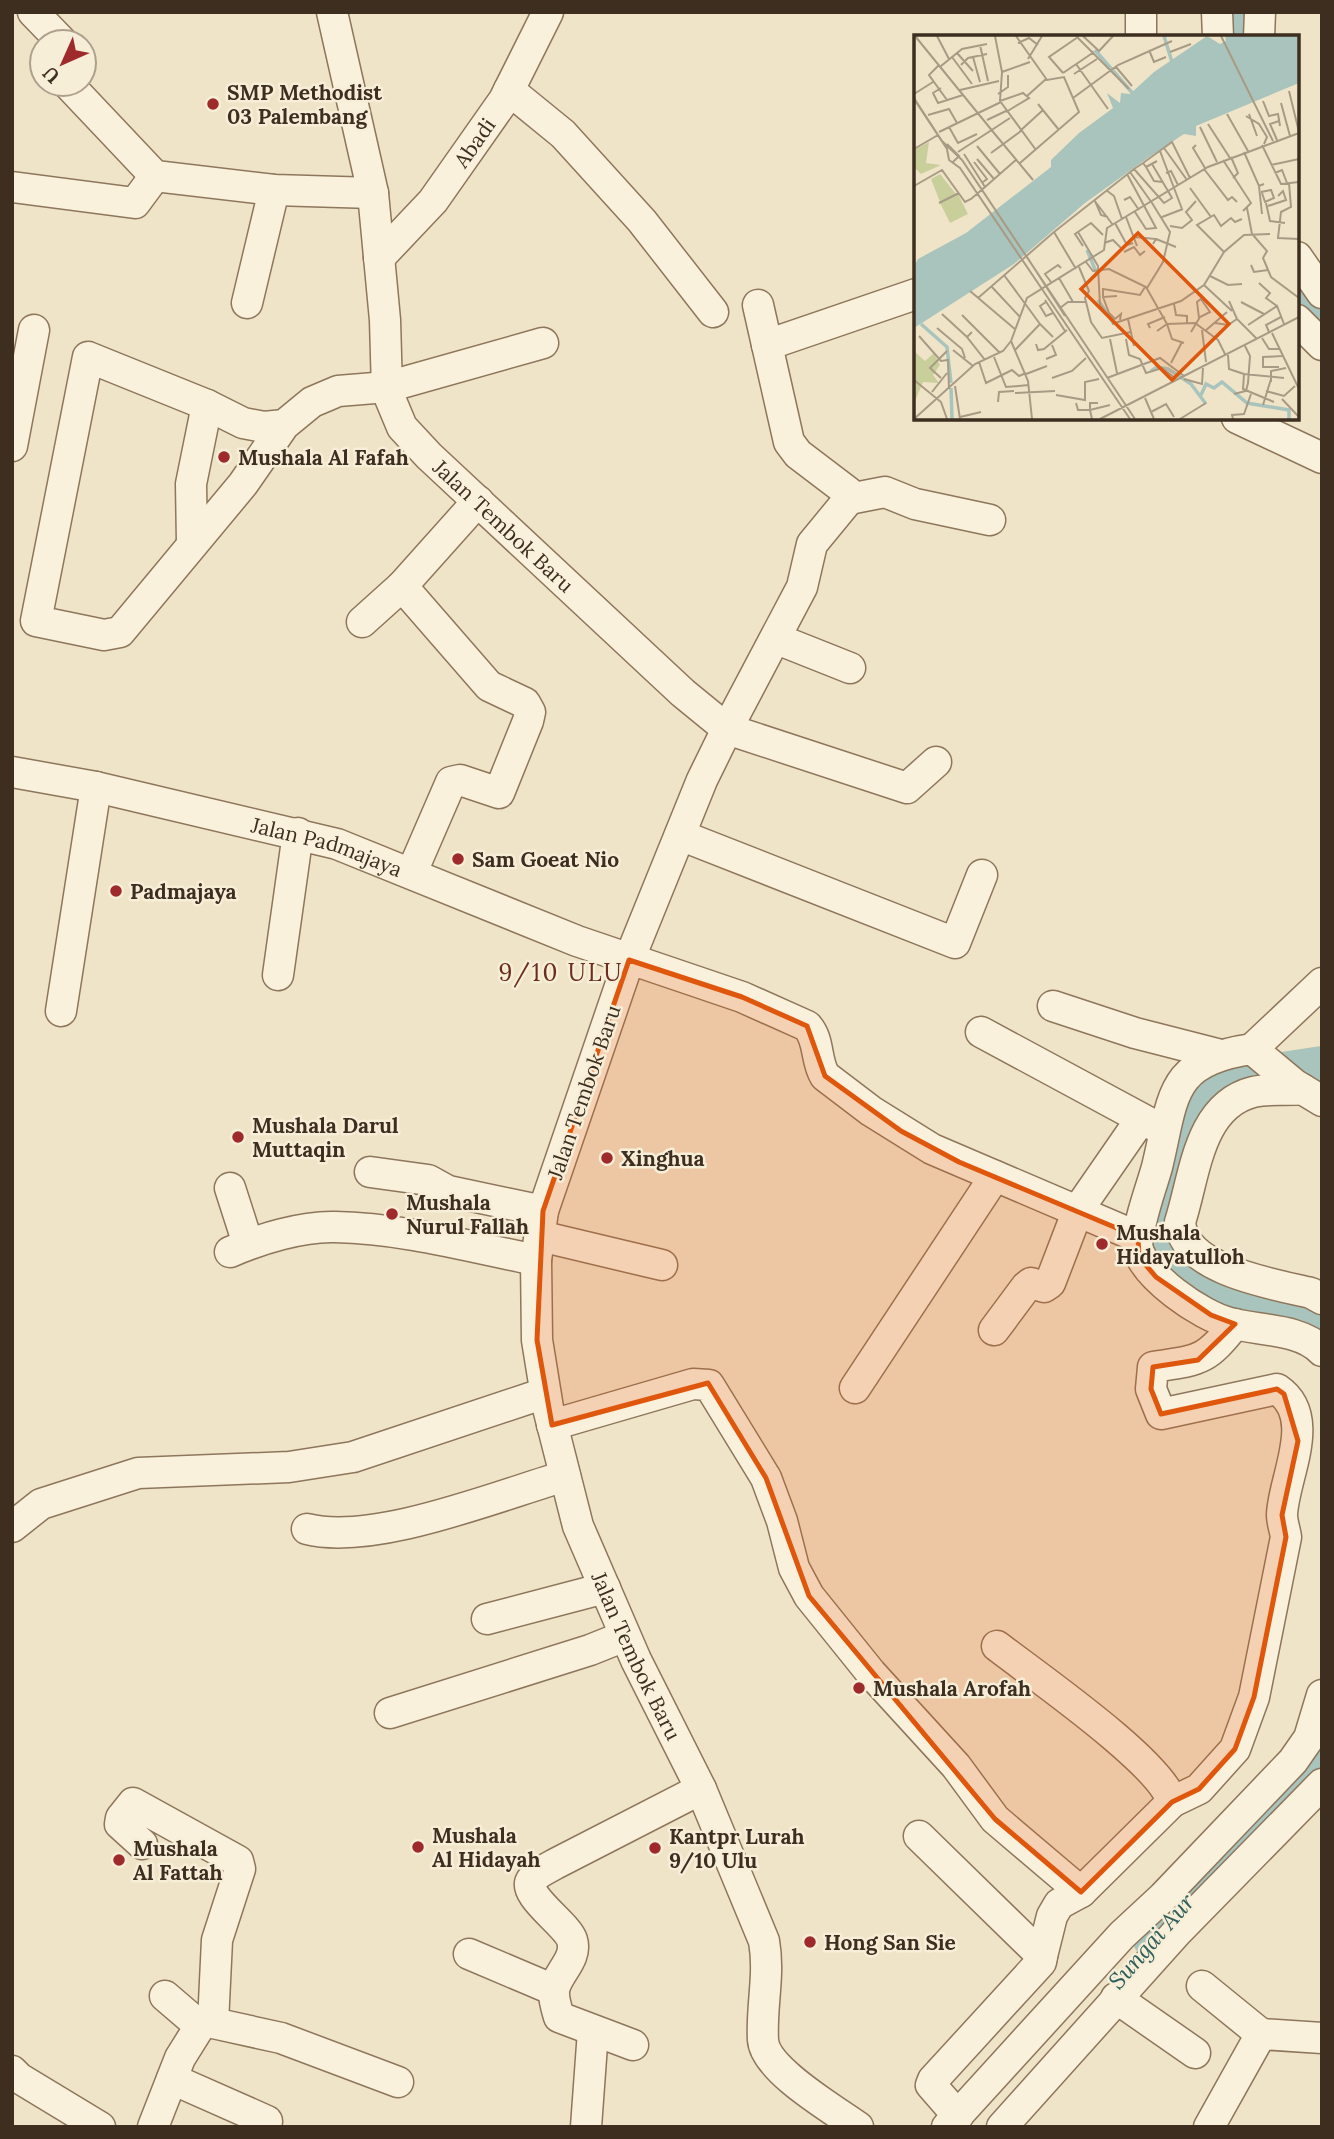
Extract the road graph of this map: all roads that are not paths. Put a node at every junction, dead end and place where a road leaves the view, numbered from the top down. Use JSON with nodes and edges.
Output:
{"nodes":[{"id":1,"x":33,"y":12,"type":"edge"},
{"id":2,"x":332,"y":12,"type":"edge"},
{"id":3,"x":548,"y":12,"type":"edge"},
{"id":4,"x":1141,"y":12,"type":"edge"},
{"id":5,"x":1217,"y":12,"type":"edge"},
{"id":6,"x":1260,"y":12,"type":"edge"},
{"id":7,"x":48,"y":28,"type":"edge"},
{"id":8,"x":1141,"y":35,"type":"edge"},
{"id":9,"x":1218,"y":35,"type":"edge"},
{"id":10,"x":1259,"y":35,"type":"edge"},
{"id":11,"x":509,"y":90,"type":"junction"},
{"id":12,"x":81,"y":98,"type":"edge"},
{"id":13,"x":155,"y":176,"type":"junction"},
{"id":14,"x":12,"y":187,"type":"edge"},
{"id":15,"x":274,"y":190,"type":"junction"},
{"id":16,"x":373,"y":193,"type":"junction"},
{"id":17,"x":379,"y":258,"type":"junction"},
{"id":18,"x":1299,"y":260,"type":"edge"},
{"id":19,"x":1322,"y":293,"type":"edge"},
{"id":20,"x":914,"y":294,"type":"edge"},
{"id":21,"x":247,"y":303,"type":"dead end"},
{"id":22,"x":758,"y":305,"type":"dead end"},
{"id":23,"x":713,"y":312,"type":"dead end"},
{"id":24,"x":1299,"y":322,"type":"edge"},
{"id":25,"x":34,"y":330,"type":"dead end"},
{"id":26,"x":542,"y":343,"type":"dead end"},
{"id":27,"x":767,"y":345,"type":"junction"},
{"id":28,"x":1322,"y":345,"type":"edge"},
{"id":29,"x":387,"y":387,"type":"junction"},
{"id":30,"x":207,"y":405,"type":"junction"},
{"id":31,"x":1241,"y":420,"type":"edge"},
{"id":32,"x":284,"y":425,"type":"junction"},
{"id":33,"x":12,"y":446,"type":"edge"},
{"id":34,"x":1322,"y":458,"type":"edge"},
{"id":35,"x":849,"y":499,"type":"junction"},
{"id":36,"x":478,"y":502,"type":"junction"},
{"id":37,"x":990,"y":520,"type":"dead end"},
{"id":38,"x":192,"y":543,"type":"junction"},
{"id":39,"x":402,"y":586,"type":"junction"},
{"id":40,"x":24,"y":618,"type":"edge"},
{"id":41,"x":362,"y":622,"type":"dead end"},
{"id":42,"x":777,"y":639,"type":"junction"},
{"id":43,"x":850,"y":668,"type":"dead end"},
{"id":44,"x":727,"y":729,"type":"junction"},
{"id":45,"x":936,"y":762,"type":"dead end"},
{"id":46,"x":12,"y":772,"type":"edge"},
{"id":47,"x":96,"y":787,"type":"junction"},
{"id":48,"x":298,"y":833,"type":"junction"},
{"id":49,"x":680,"y":835,"type":"junction"},
{"id":50,"x":412,"y":872,"type":"junction"},
{"id":51,"x":982,"y":875,"type":"dead end"},
{"id":52,"x":629,"y":960,"type":"junction"},
{"id":53,"x":278,"y":975,"type":"dead end"},
{"id":54,"x":1322,"y":983,"type":"edge"},
{"id":55,"x":1053,"y":1006,"type":"dead end"},
{"id":56,"x":61,"y":1011,"type":"dead end"},
{"id":57,"x":981,"y":1032,"type":"dead end"},
{"id":58,"x":1257,"y":1053,"type":"junction"},
{"id":59,"x":1217,"y":1054,"type":"junction"},
{"id":60,"x":1306,"y":1091,"type":"edge"},
{"id":61,"x":1152,"y":1125,"type":"junction"},
{"id":62,"x":370,"y":1172,"type":"dead end"},
{"id":63,"x":995,"y":1176,"type":"junction"},
{"id":64,"x":230,"y":1188,"type":"dead end"},
{"id":65,"x":1078,"y":1210,"type":"junction"},
{"id":66,"x":540,"y":1236,"type":"junction"},
{"id":67,"x":1138,"y":1237,"type":"junction"},
{"id":68,"x":662,"y":1265,"type":"dead end"},
{"id":69,"x":1322,"y":1299,"type":"edge"},
{"id":70,"x":1235,"y":1324,"type":"junction"},
{"id":71,"x":994,"y":1330,"type":"dead end"},
{"id":72,"x":1322,"y":1350,"type":"edge"},
{"id":73,"x":855,"y":1388,"type":"dead end"},
{"id":74,"x":545,"y":1393,"type":"junction"},
{"id":75,"x":552,"y":1425,"type":"junction"},
{"id":76,"x":565,"y":1476,"type":"junction"},
{"id":77,"x":12,"y":1527,"type":"edge"},
{"id":78,"x":307,"y":1529,"type":"dead end"},
{"id":79,"x":605,"y":1588,"type":"junction"},
{"id":80,"x":487,"y":1619,"type":"dead end"},
{"id":81,"x":609,"y":1642,"type":"junction"},
{"id":82,"x":997,"y":1646,"type":"dead end"},
{"id":83,"x":1322,"y":1695,"type":"edge"},
{"id":84,"x":390,"y":1713,"type":"dead end"},
{"id":85,"x":1316,"y":1731,"type":"edge"},
{"id":86,"x":1322,"y":1784,"type":"edge"},
{"id":87,"x":695,"y":1792,"type":"junction"},
{"id":88,"x":1172,"y":1801,"type":"junction"},
{"id":89,"x":919,"y":1836,"type":"dead end"},
{"id":90,"x":142,"y":1844,"type":"dead end"},
{"id":91,"x":1082,"y":1892,"type":"junction"},
{"id":92,"x":469,"y":1954,"type":"dead end"},
{"id":93,"x":1042,"y":1956,"type":"junction"},
{"id":94,"x":1202,"y":1986,"type":"dead end"},
{"id":95,"x":554,"y":1990,"type":"junction"},
{"id":96,"x":165,"y":1996,"type":"dead end"},
{"id":97,"x":1116,"y":1998,"type":"junction"},
{"id":98,"x":207,"y":2024,"type":"junction"},
{"id":99,"x":593,"y":2031,"type":"junction"},
{"id":100,"x":1261,"y":2034,"type":"junction"},
{"id":101,"x":1322,"y":2038,"type":"edge"},
{"id":102,"x":633,"y":2045,"type":"dead end"},
{"id":103,"x":1195,"y":2053,"type":"dead end"},
{"id":104,"x":12,"y":2071,"type":"edge"},
{"id":105,"x":172,"y":2079,"type":"junction"},
{"id":106,"x":398,"y":2082,"type":"dead end"},
{"id":107,"x":953,"y":2122,"type":"edge"},
{"id":108,"x":96,"y":2126,"type":"edge"},
{"id":109,"x":153,"y":2127,"type":"edge"},
{"id":110,"x":266,"y":2127,"type":"edge"},
{"id":111,"x":586,"y":2127,"type":"edge"},
{"id":112,"x":858,"y":2127,"type":"edge"},
{"id":113,"x":1002,"y":2127,"type":"edge"},
{"id":114,"x":1209,"y":2127,"type":"edge"}],
"edges":[{"from":1,"to":7,"type":"street"},
{"from":2,"to":16,"type":"street","name":"Jalan Tembok Baru"},
{"from":3,"to":11,"type":"street","name":"Abadi"},
{"from":4,"to":8,"type":"street"},
{"from":5,"to":9,"type":"street"},
{"from":6,"to":10,"type":"street"},
{"from":11,"to":17,"type":"street","name":"Abadi"},
{"from":11,"to":23,"type":"street"},
{"from":12,"to":13,"type":"street"},
{"from":13,"to":14,"type":"street"},
{"from":13,"to":15,"type":"street"},
{"from":15,"to":16,"type":"street"},
{"from":15,"to":21,"type":"street"},
{"from":16,"to":17,"type":"street","name":"Jalan Tembok Baru"},
{"from":17,"to":29,"type":"street","name":"Jalan Tembok Baru"},
{"from":18,"to":19,"type":"street"},
{"from":20,"to":27,"type":"street"},
{"from":22,"to":27,"type":"street"},
{"from":24,"to":28,"type":"street"},
{"from":25,"to":33,"type":"street"},
{"from":26,"to":29,"type":"street"},
{"from":27,"to":35,"type":"street"},
{"from":29,"to":32,"type":"street"},
{"from":29,"to":36,"type":"street","name":"Jalan Tembok Baru"},
{"from":30,"to":32,"type":"street"},
{"from":30,"to":38,"type":"street"},
{"from":30,"to":40,"type":"street"},
{"from":31,"to":34,"type":"street"},
{"from":32,"to":38,"type":"street"},
{"from":35,"to":37,"type":"street"},
{"from":35,"to":42,"type":"street"},
{"from":36,"to":39,"type":"street"},
{"from":36,"to":44,"type":"street","name":"Jalan Tembok Baru"},
{"from":38,"to":40,"type":"street"},
{"from":39,"to":41,"type":"street"},
{"from":39,"to":50,"type":"street"},
{"from":42,"to":43,"type":"street"},
{"from":42,"to":44,"type":"street"},
{"from":44,"to":45,"type":"street"},
{"from":44,"to":49,"type":"street","name":"Jalan Tembok Baru"},
{"from":46,"to":47,"type":"street","name":"Jalan Padmajaya"},
{"from":47,"to":48,"type":"street","name":"Jalan Padmajaya"},
{"from":47,"to":56,"type":"street"},
{"from":48,"to":50,"type":"street","name":"Jalan Padmajaya"},
{"from":48,"to":53,"type":"street"},
{"from":49,"to":51,"type":"street"},
{"from":49,"to":52,"type":"street","name":"Jalan Tembok Baru"},
{"from":50,"to":52,"type":"street","name":"Jalan Padmajaya"},
{"from":52,"to":63,"type":"street","name":"Jalan Padmajaya"},
{"from":52,"to":66,"type":"street","name":"Jalan Tembok Baru"},
{"from":54,"to":58,"type":"street"},
{"from":55,"to":59,"type":"street"},
{"from":57,"to":61,"type":"street"},
{"from":58,"to":59,"type":"street"},
{"from":58,"to":60,"type":"street"},
{"from":59,"to":61,"type":"street"},
{"from":60,"to":69,"type":"street"},
{"from":61,"to":65,"type":"street"},
{"from":61,"to":67,"type":"street"},
{"from":62,"to":66,"type":"street"},
{"from":63,"to":65,"type":"street","name":"Jalan Padmajaya"},
{"from":63,"to":73,"type":"street"},
{"from":64,"to":66,"type":"street"},
{"from":65,"to":67,"type":"street","name":"Jalan Padmajaya"},
{"from":65,"to":71,"type":"street"},
{"from":66,"to":68,"type":"street"},
{"from":66,"to":74,"type":"street","name":"Jalan Tembok Baru"},
{"from":67,"to":70,"type":"street"},
{"from":70,"to":72,"type":"street"},
{"from":70,"to":88,"type":"street"},
{"from":74,"to":75,"type":"street","name":"Jalan Tembok Baru"},
{"from":74,"to":77,"type":"street"},
{"from":75,"to":76,"type":"street","name":"Jalan Tembok Baru"},
{"from":75,"to":91,"type":"street"},
{"from":76,"to":78,"type":"street"},
{"from":76,"to":79,"type":"street","name":"Jalan Tembok Baru"},
{"from":79,"to":80,"type":"street"},
{"from":79,"to":81,"type":"street","name":"Jalan Tembok Baru"},
{"from":81,"to":84,"type":"street"},
{"from":81,"to":87,"type":"street","name":"Jalan Tembok Baru"},
{"from":82,"to":88,"type":"street"},
{"from":83,"to":85,"type":"street"},
{"from":85,"to":107,"type":"street"},
{"from":86,"to":97,"type":"street"},
{"from":87,"to":95,"type":"street"},
{"from":87,"to":112,"type":"street","name":"Jalan Tembok Baru"},
{"from":88,"to":91,"type":"street"},
{"from":89,"to":93,"type":"street"},
{"from":90,"to":98,"type":"street"},
{"from":91,"to":93,"type":"street"},
{"from":92,"to":95,"type":"street"},
{"from":93,"to":107,"type":"street"},
{"from":94,"to":100,"type":"street"},
{"from":95,"to":99,"type":"street"},
{"from":96,"to":98,"type":"street"},
{"from":97,"to":103,"type":"street"},
{"from":97,"to":113,"type":"street"},
{"from":98,"to":105,"type":"street"},
{"from":98,"to":106,"type":"street"},
{"from":99,"to":102,"type":"street"},
{"from":99,"to":111,"type":"street"},
{"from":100,"to":101,"type":"street"},
{"from":100,"to":114,"type":"street"},
{"from":104,"to":108,"type":"street"},
{"from":105,"to":109,"type":"street"},
{"from":105,"to":110,"type":"street"}]}
